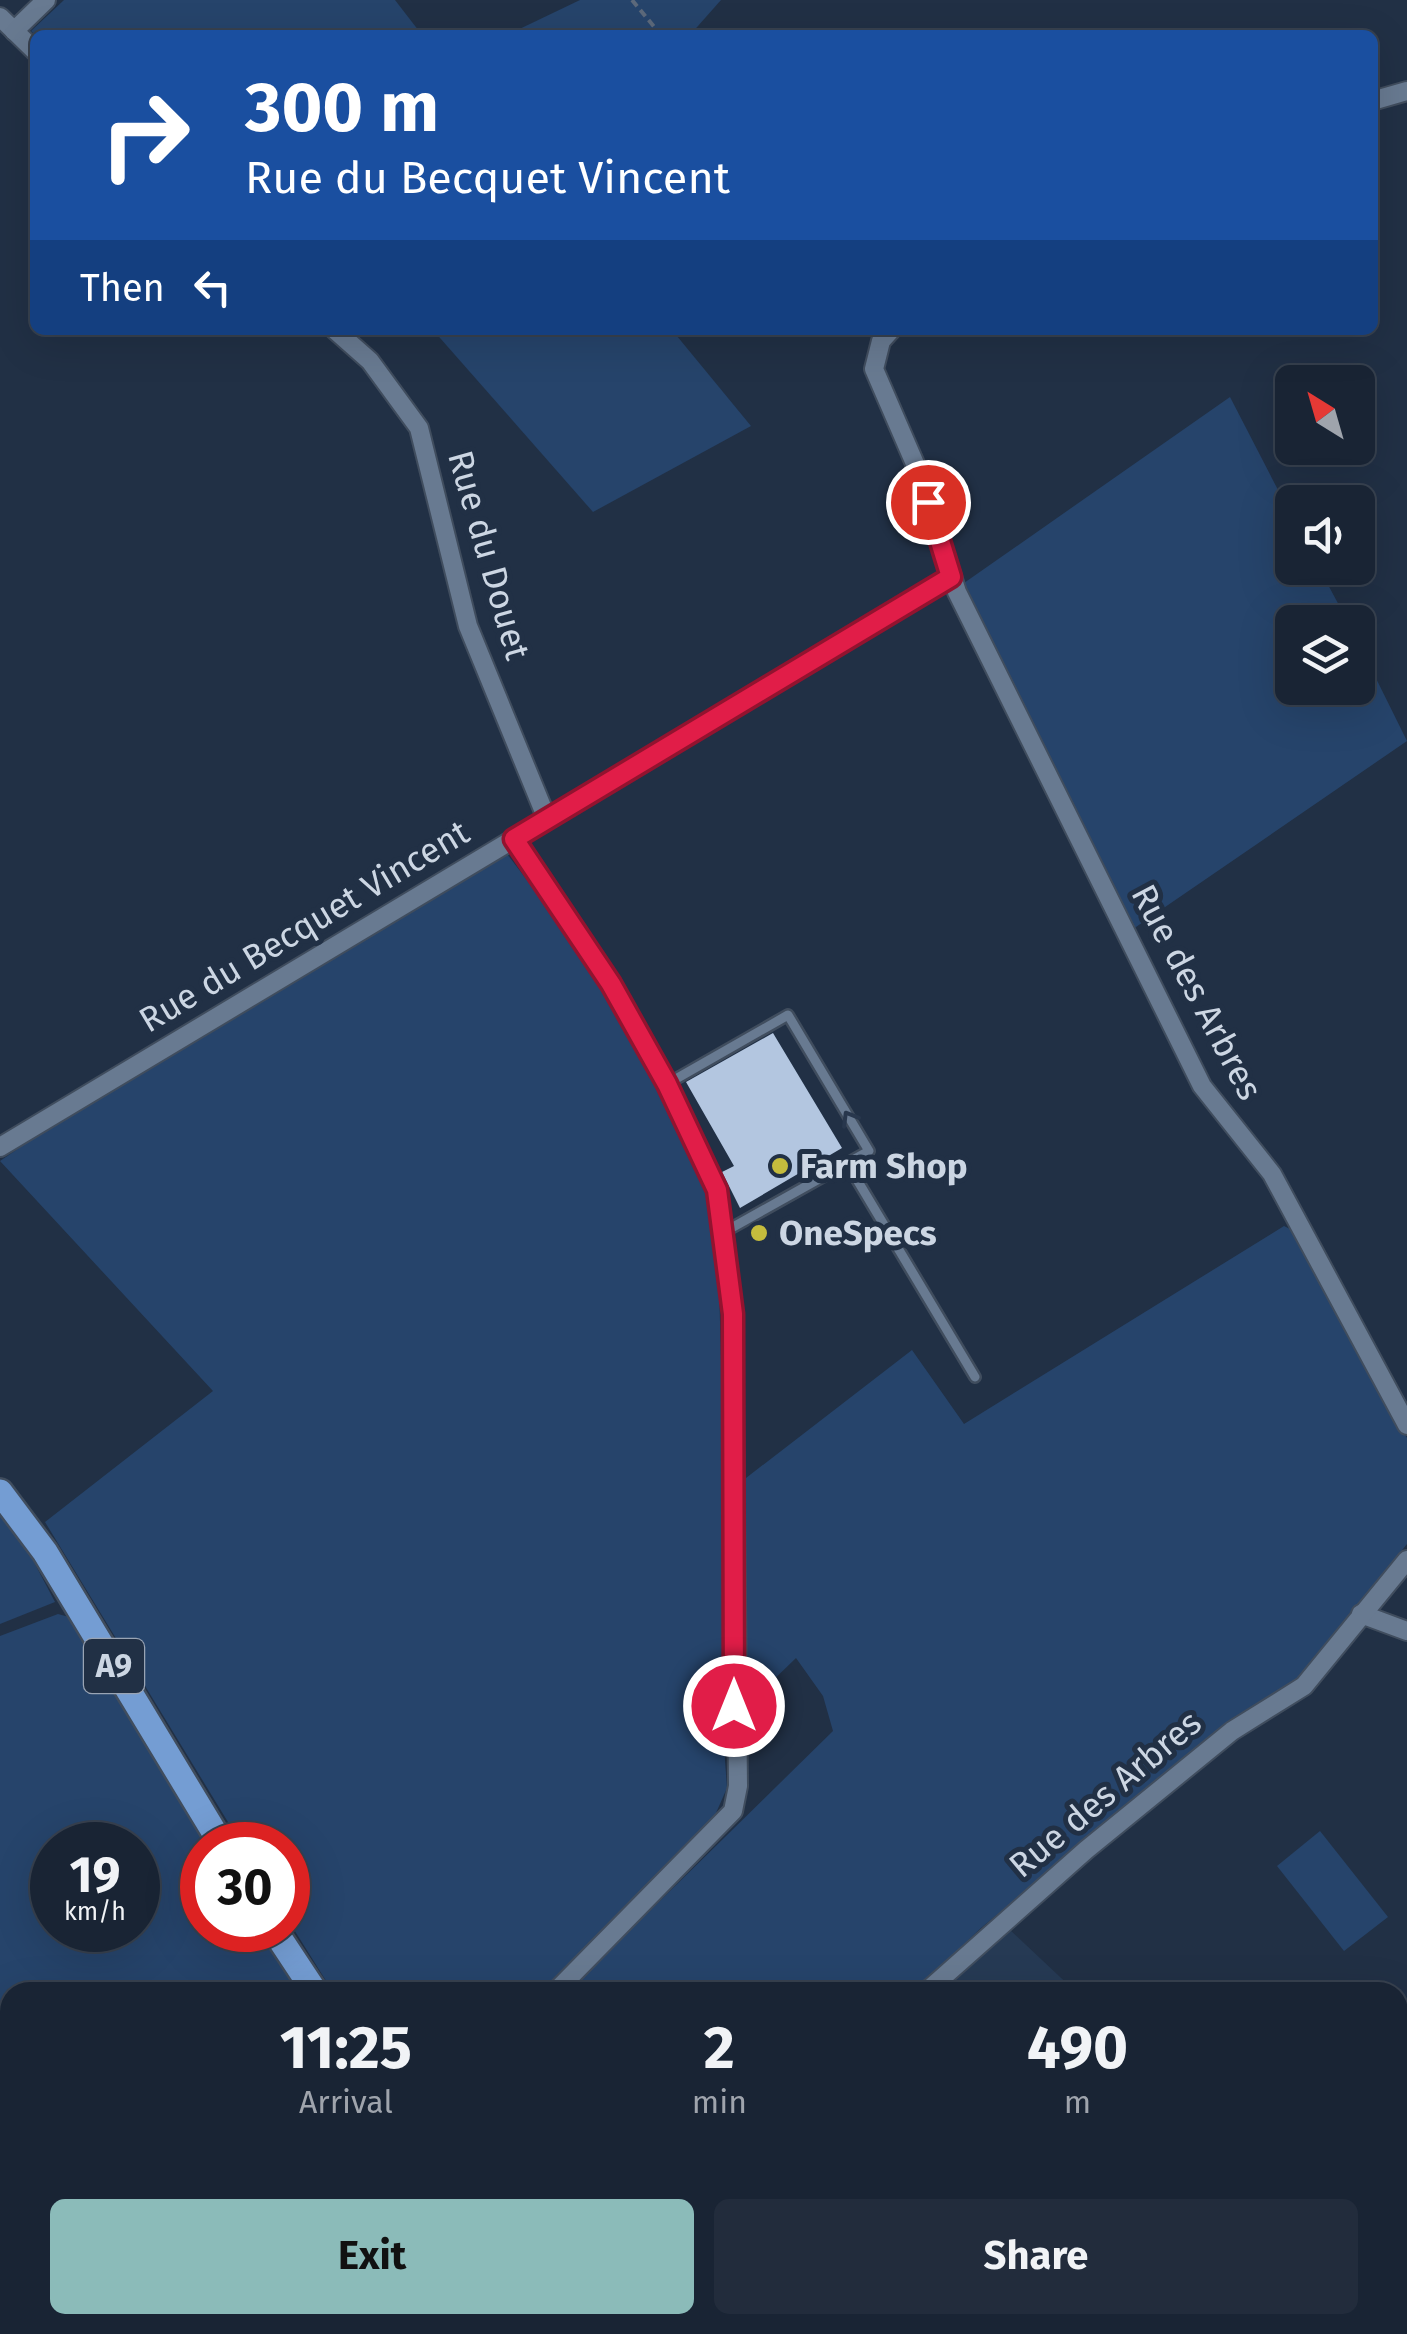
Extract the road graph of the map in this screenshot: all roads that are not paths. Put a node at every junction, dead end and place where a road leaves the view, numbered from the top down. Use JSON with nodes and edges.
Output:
{"nodes":[{"id":1,"x":46,"y":0,"type":"edge"},
{"id":2,"x":0,"y":16,"type":"edge"},
{"id":3,"x":14,"y":31,"type":"junction"},
{"id":4,"x":30,"y":46,"type":"edge"},
{"id":5,"x":1407,"y":90,"type":"edge"},
{"id":6,"x":1378,"y":100,"type":"edge"},
{"id":7,"x":341,"y":335,"type":"edge"},
{"id":8,"x":886,"y":335,"type":"edge"},
{"id":9,"x":951,"y":577,"type":"junction"},
{"id":10,"x":548,"y":819,"type":"junction"},
{"id":11,"x":514,"y":839,"type":"junction"},
{"id":12,"x":667,"y":1084,"type":"junction"},
{"id":13,"x":0,"y":1146,"type":"edge"},
{"id":14,"x":847,"y":1164,"type":"junction"},
{"id":15,"x":726,"y":1231,"type":"junction"},
{"id":16,"x":975,"y":1377,"type":"dead end"},
{"id":17,"x":1407,"y":1424,"type":"edge"},
{"id":18,"x":0,"y":1492,"type":"edge"},
{"id":19,"x":1407,"y":1560,"type":"edge"},
{"id":20,"x":1362,"y":1614,"type":"junction"},
{"id":21,"x":1407,"y":1631,"type":"edge"},
{"id":22,"x":208,"y":1822,"type":"edge"},
{"id":23,"x":289,"y":1952,"type":"edge"},
{"id":24,"x":308,"y":1982,"type":"edge"},
{"id":25,"x":565,"y":1982,"type":"edge"},
{"id":26,"x":937,"y":1982,"type":"edge"}],
"edges":[{"from":1,"to":3,"type":"street"},
{"from":2,"to":3,"type":"street"},
{"from":3,"to":4,"type":"street"},
{"from":5,"to":6,"type":"street"},
{"from":7,"to":10,"type":"street","name":"Rue du Douet"},
{"from":8,"to":9,"type":"street","name":"Rue des Arbres"},
{"from":9,"to":10,"type":"street","name":"Rue du Becquet Vincent"},
{"from":9,"to":17,"type":"street","name":"Rue des Arbres"},
{"from":10,"to":11,"type":"street","name":"Rue du Becquet Vincent"},
{"from":11,"to":12,"type":"street"},
{"from":11,"to":13,"type":"street","name":"Rue du Becquet Vincent"},
{"from":14,"to":12,"type":"lane","one_way":true},
{"from":12,"to":15,"type":"street"},
{"from":14,"to":15,"type":"lane"},
{"from":14,"to":16,"type":"lane"},
{"from":15,"to":25,"type":"street"},
{"from":18,"to":22,"type":"main road","number":"A9"},
{"from":19,"to":20,"type":"street","name":"Rue des Arbres"},
{"from":20,"to":21,"type":"street"},
{"from":20,"to":26,"type":"street","name":"Rue des Arbres"},
{"from":23,"to":24,"type":"main road"}]}
